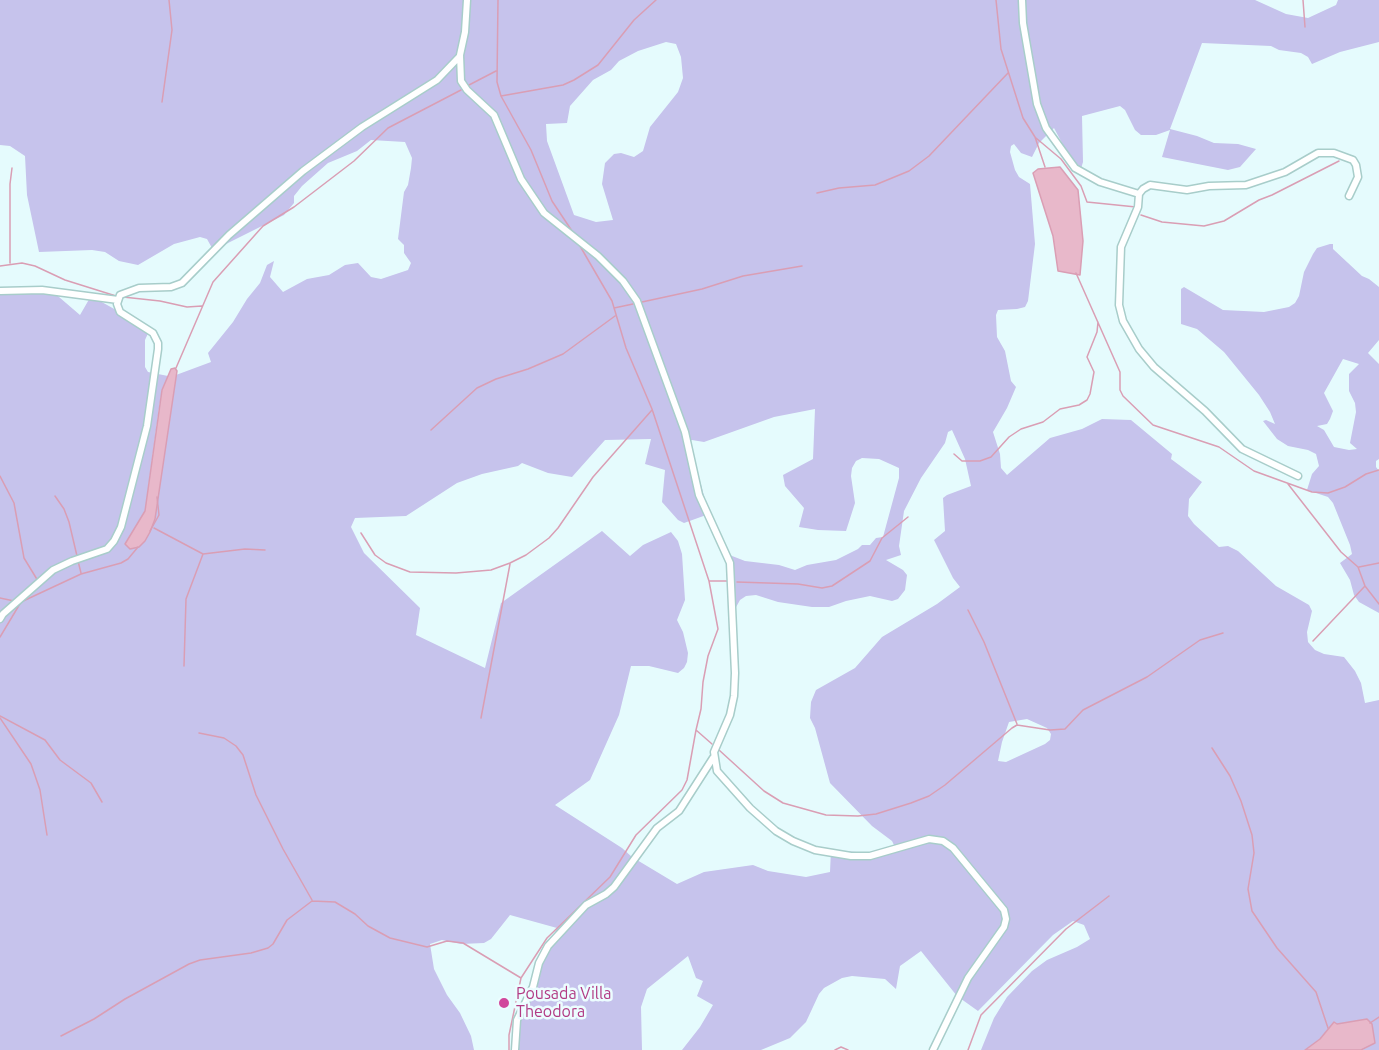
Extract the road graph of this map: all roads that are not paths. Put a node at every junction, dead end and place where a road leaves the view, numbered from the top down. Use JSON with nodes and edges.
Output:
{"nodes":[{"id":1,"x":467,"y":0,"type":"edge"},
{"id":2,"x":1022,"y":0,"type":"edge"},
{"id":3,"x":460,"y":55,"type":"junction"},
{"id":4,"x":1139,"y":194,"type":"junction"},
{"id":5,"x":1349,"y":196,"type":"dead end"},
{"id":6,"x":0,"y":291,"type":"edge"},
{"id":7,"x":118,"y":300,"type":"junction"},
{"id":8,"x":1298,"y":476,"type":"dead end"},
{"id":9,"x":0,"y":619,"type":"edge"},
{"id":10,"x":714,"y":757,"type":"junction"},
{"id":11,"x":514,"y":1050,"type":"edge"},
{"id":12,"x":933,"y":1050,"type":"edge"}],
"edges":[{"from":1,"to":3,"type":"street"},
{"from":2,"to":4,"type":"street"},
{"from":3,"to":7,"type":"street"},
{"from":3,"to":10,"type":"street"},
{"from":4,"to":5,"type":"street"},
{"from":4,"to":8,"type":"street"},
{"from":6,"to":7,"type":"street"},
{"from":7,"to":9,"type":"street"},
{"from":10,"to":11,"type":"street"},
{"from":10,"to":12,"type":"street"}]}
